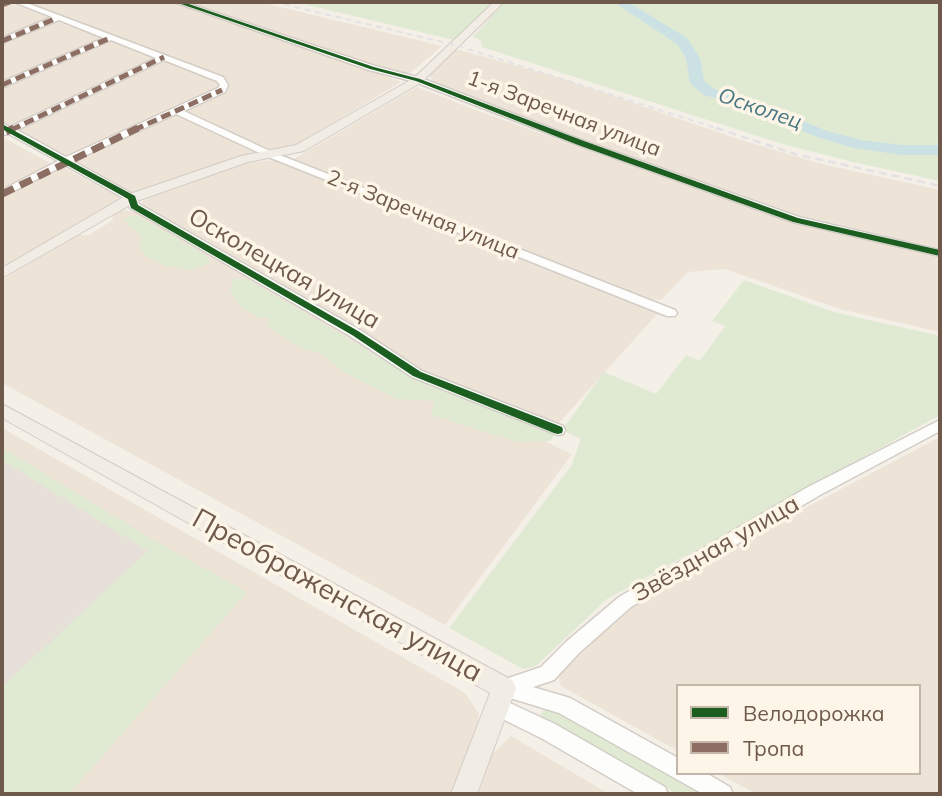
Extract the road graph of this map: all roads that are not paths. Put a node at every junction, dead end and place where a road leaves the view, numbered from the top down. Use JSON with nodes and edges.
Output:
{"nodes":[{"id":1,"x":10,"y":2,"type":"edge"},
{"id":2,"x":18,"y":2,"type":"edge"},
{"id":3,"x":178,"y":2,"type":"edge"},
{"id":4,"x":499,"y":2,"type":"edge"},
{"id":5,"x":2,"y":5,"type":"edge"},
{"id":6,"x":57,"y":18,"type":"junction"},
{"id":7,"x":110,"y":38,"type":"junction"},
{"id":8,"x":2,"y":41,"type":"edge"},
{"id":9,"x":164,"y":57,"type":"junction"},
{"id":10,"x":418,"y":80,"type":"junction"},
{"id":11,"x":2,"y":85,"type":"edge"},
{"id":12,"x":177,"y":111,"type":"junction"},
{"id":13,"x":5,"y":130,"type":"edge"},
{"id":14,"x":269,"y":154,"type":"junction"},
{"id":15,"x":66,"y":160,"type":"junction"},
{"id":16,"x":2,"y":194,"type":"edge"},
{"id":17,"x":132,"y":198,"type":"junction"},
{"id":18,"x":940,"y":253,"type":"edge"},
{"id":19,"x":2,"y":274,"type":"edge"},
{"id":20,"x":671,"y":313,"type":"dead end"},
{"id":21,"x":2,"y":410,"type":"edge"},
{"id":22,"x":940,"y":425,"type":"edge"},
{"id":23,"x":558,"y":430,"type":"dead end"},
{"id":24,"x":500,"y":697,"type":"junction"},
{"id":25,"x":676,"y":768,"type":"edge"},
{"id":26,"x":689,"y":775,"type":"edge"},
{"id":27,"x":464,"y":794,"type":"edge"},
{"id":28,"x":658,"y":794,"type":"edge"},
{"id":29,"x":723,"y":794,"type":"edge"}],
"edges":[{"from":1,"to":5,"type":"street"},
{"from":2,"to":6,"type":"street"},
{"from":3,"to":10,"type":"street","name":"1-я Заречная улица"},
{"from":4,"to":10,"type":"main road"},
{"from":6,"to":7,"type":"street"},
{"from":6,"to":8,"type":"street"},
{"from":7,"to":9,"type":"street"},
{"from":7,"to":11,"type":"street"},
{"from":9,"to":12,"type":"street"},
{"from":9,"to":13,"type":"street"},
{"from":10,"to":14,"type":"main road"},
{"from":10,"to":18,"type":"street","name":"1-я Заречная улица"},
{"from":12,"to":14,"type":"street","name":"2-я Заречная улица"},
{"from":12,"to":15,"type":"street"},
{"from":13,"to":15,"type":"street","name":"Осколецкая улица"},
{"from":14,"to":17,"type":"main road"},
{"from":14,"to":20,"type":"street","name":"2-я Заречная улица"},
{"from":15,"to":16,"type":"street"},
{"from":15,"to":17,"type":"street","name":"Осколецкая улица"},
{"from":17,"to":19,"type":"main road"},
{"from":17,"to":23,"type":"street","name":"Осколецкая улица"},
{"from":21,"to":24,"type":"main road","name":"Преображенская улица"},
{"from":22,"to":24,"type":"street","name":"Звёздная улица"},
{"from":24,"to":25,"type":"street","name":"Преображенская улица"},
{"from":24,"to":27,"type":"main road"},
{"from":24,"to":28,"type":"street","name":"Преображенская улица"},
{"from":26,"to":29,"type":"street"}]}
